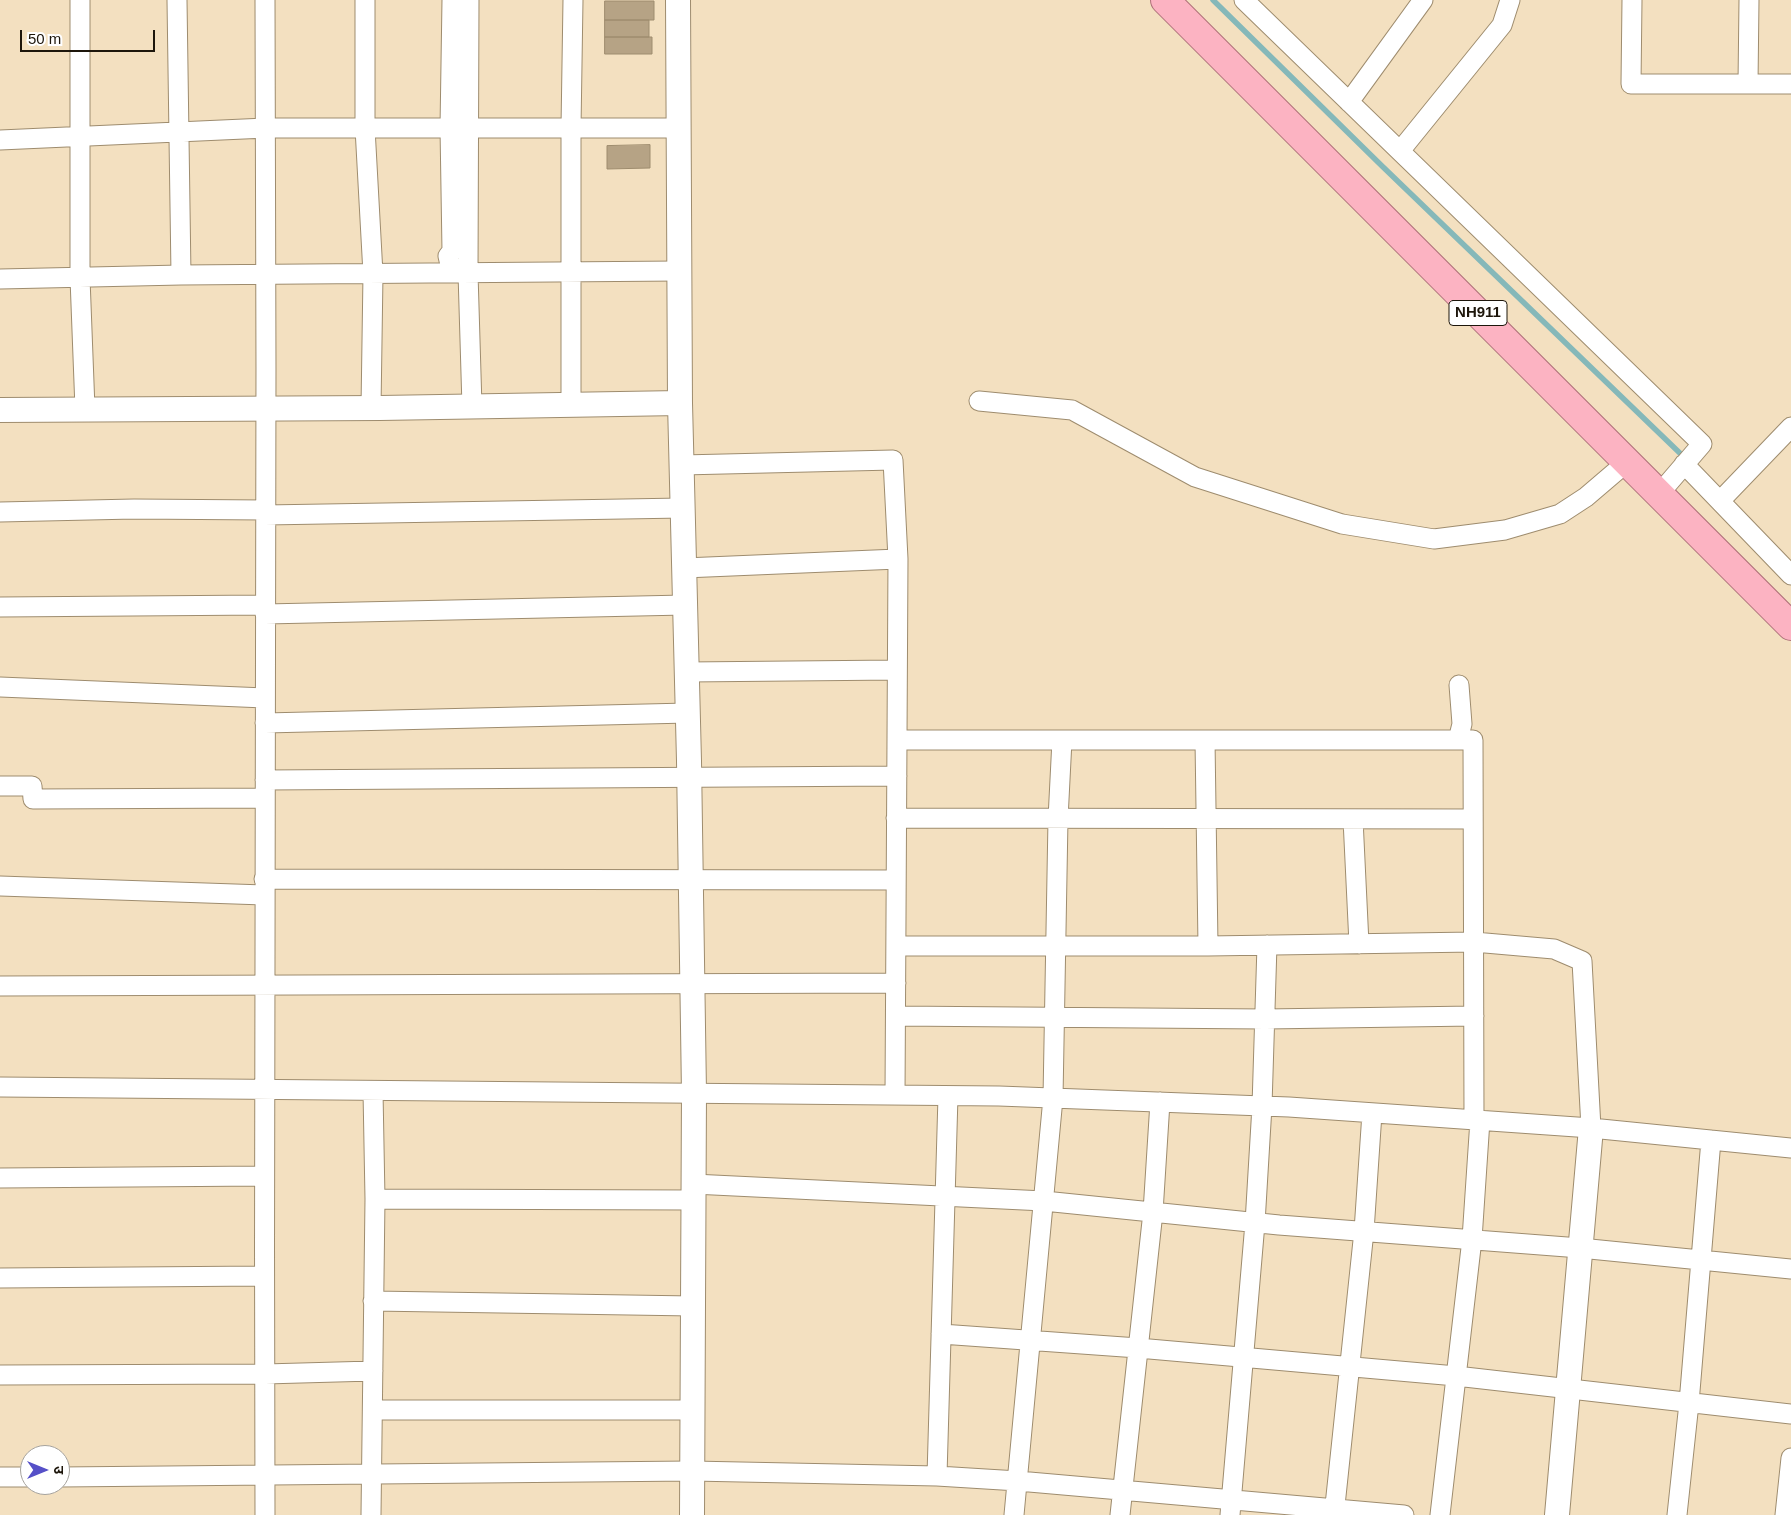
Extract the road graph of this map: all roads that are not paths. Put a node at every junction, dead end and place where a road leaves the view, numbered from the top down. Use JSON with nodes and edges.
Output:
{"nodes":[{"id":1,"x":80,"y":0,"type":"edge"},
{"id":2,"x":176,"y":0,"type":"edge"},
{"id":3,"x":265,"y":0,"type":"edge"},
{"id":4,"x":365,"y":0,"type":"edge"},
{"id":5,"x":452,"y":0,"type":"edge"},
{"id":6,"x":469,"y":0,"type":"edge"},
{"id":7,"x":573,"y":0,"type":"edge"},
{"id":8,"x":678,"y":0,"type":"edge"},
{"id":9,"x":1165,"y":0,"type":"edge"},
{"id":10,"x":1244,"y":0,"type":"edge"},
{"id":11,"x":1423,"y":0,"type":"edge"},
{"id":12,"x":1510,"y":0,"type":"edge"},
{"id":13,"x":1632,"y":0,"type":"edge"},
{"id":14,"x":1749,"y":0,"type":"edge"},
{"id":15,"x":1748,"y":84,"type":"junction"},
{"id":16,"x":1791,"y":84,"type":"edge"},
{"id":17,"x":1349,"y":102,"type":"junction"},
{"id":18,"x":266,"y":128,"type":"junction"},
{"id":19,"x":364,"y":128,"type":"junction"},
{"id":20,"x":459,"y":128,"type":"junction"},
{"id":21,"x":571,"y":128,"type":"junction"},
{"id":22,"x":679,"y":128,"type":"junction"},
{"id":23,"x":178,"y":133,"type":"junction"},
{"id":24,"x":79,"y":136,"type":"junction"},
{"id":25,"x":0,"y":140,"type":"edge"},
{"id":26,"x":1400,"y":152,"type":"junction"},
{"id":27,"x":679,"y":271,"type":"junction"},
{"id":28,"x":571,"y":272,"type":"junction"},
{"id":29,"x":460,"y":273,"type":"junction"},
{"id":30,"x":373,"y":274,"type":"junction"},
{"id":31,"x":181,"y":275,"type":"junction"},
{"id":32,"x":267,"y":275,"type":"junction"},
{"id":33,"x":80,"y":278,"type":"junction"},
{"id":34,"x":0,"y":279,"type":"edge"},
{"id":35,"x":979,"y":401,"type":"dead end"},
{"id":36,"x":680,"y":403,"type":"junction"},
{"id":37,"x":571,"y":405,"type":"junction"},
{"id":38,"x":472,"y":407,"type":"junction"},
{"id":39,"x":371,"y":408,"type":"junction"},
{"id":40,"x":85,"y":409,"type":"junction"},
{"id":41,"x":266,"y":409,"type":"junction"},
{"id":42,"x":0,"y":410,"type":"edge"},
{"id":43,"x":1791,"y":426,"type":"edge"},
{"id":44,"x":1627,"y":462,"type":"junction"},
{"id":45,"x":1684,"y":464,"type":"junction"},
{"id":46,"x":682,"y":465,"type":"junction"},
{"id":47,"x":1658,"y":494,"type":"junction"},
{"id":48,"x":1720,"y":501,"type":"junction"},
{"id":49,"x":683,"y":508,"type":"junction"},
{"id":50,"x":0,"y":512,"type":"edge"},
{"id":51,"x":265,"y":513,"type":"junction"},
{"id":52,"x":898,"y":559,"type":"junction"},
{"id":53,"x":684,"y":568,"type":"junction"},
{"id":54,"x":1791,"y":575,"type":"edge"},
{"id":55,"x":685,"y":605,"type":"junction"},
{"id":56,"x":0,"y":606,"type":"edge"},
{"id":57,"x":265,"y":609,"type":"junction"},
{"id":58,"x":1791,"y":626,"type":"edge"},
{"id":59,"x":897,"y":670,"type":"junction"},
{"id":60,"x":687,"y":672,"type":"junction"},
{"id":61,"x":1459,"y":685,"type":"dead end"},
{"id":62,"x":0,"y":687,"type":"edge"},
{"id":63,"x":265,"y":698,"type":"junction"},
{"id":64,"x":688,"y":713,"type":"junction"},
{"id":65,"x":265,"y":723,"type":"junction"},
{"id":66,"x":897,"y":740,"type":"junction"},
{"id":67,"x":1062,"y":740,"type":"junction"},
{"id":68,"x":1206,"y":740,"type":"junction"},
{"id":69,"x":1458,"y":740,"type":"junction"},
{"id":70,"x":897,"y":776,"type":"junction"},
{"id":71,"x":689,"y":778,"type":"junction"},
{"id":72,"x":0,"y":786,"type":"edge"},
{"id":73,"x":265,"y":789,"type":"junction"},
{"id":74,"x":896,"y":818,"type":"junction"},
{"id":75,"x":1058,"y":819,"type":"junction"},
{"id":76,"x":1207,"y":819,"type":"junction"},
{"id":77,"x":1353,"y":819,"type":"junction"},
{"id":78,"x":1474,"y":819,"type":"junction"},
{"id":79,"x":691,"y":878,"type":"junction"},
{"id":80,"x":896,"y":880,"type":"junction"},
{"id":81,"x":0,"y":886,"type":"edge"},
{"id":82,"x":264,"y":887,"type":"junction"},
{"id":83,"x":1474,"y":942,"type":"junction"},
{"id":84,"x":1359,"y":944,"type":"junction"},
{"id":85,"x":1267,"y":945,"type":"junction"},
{"id":86,"x":896,"y":946,"type":"junction"},
{"id":87,"x":1057,"y":946,"type":"junction"},
{"id":88,"x":1208,"y":946,"type":"junction"},
{"id":89,"x":692,"y":984,"type":"junction"},
{"id":90,"x":896,"y":984,"type":"junction"},
{"id":91,"x":0,"y":986,"type":"edge"},
{"id":92,"x":264,"y":986,"type":"junction"},
{"id":93,"x":896,"y":1016,"type":"junction"},
{"id":94,"x":1474,"y":1016,"type":"junction"},
{"id":95,"x":1054,"y":1017,"type":"junction"},
{"id":96,"x":1265,"y":1018,"type":"junction"},
{"id":97,"x":0,"y":1087,"type":"edge"},
{"id":98,"x":264,"y":1090,"type":"junction"},
{"id":99,"x":373,"y":1091,"type":"junction"},
{"id":100,"x":694,"y":1093,"type":"junction"},
{"id":101,"x":895,"y":1095,"type":"junction"},
{"id":102,"x":948,"y":1096,"type":"junction"},
{"id":103,"x":1054,"y":1098,"type":"junction"},
{"id":104,"x":1160,"y":1102,"type":"junction"},
{"id":105,"x":1262,"y":1106,"type":"junction"},
{"id":106,"x":1372,"y":1113,"type":"junction"},
{"id":107,"x":1477,"y":1120,"type":"junction"},
{"id":108,"x":1591,"y":1128,"type":"junction"},
{"id":109,"x":1711,"y":1140,"type":"junction"},
{"id":110,"x":1791,"y":1148,"type":"edge"},
{"id":111,"x":264,"y":1176,"type":"junction"},
{"id":112,"x":0,"y":1178,"type":"edge"},
{"id":113,"x":693,"y":1192,"type":"junction"},
{"id":114,"x":946,"y":1196,"type":"junction"},
{"id":115,"x":375,"y":1199,"type":"junction"},
{"id":116,"x":1044,"y":1201,"type":"junction"},
{"id":117,"x":1153,"y":1212,"type":"junction"},
{"id":118,"x":1255,"y":1223,"type":"junction"},
{"id":119,"x":1364,"y":1231,"type":"junction"},
{"id":120,"x":1472,"y":1239,"type":"junction"},
{"id":121,"x":1580,"y":1248,"type":"junction"},
{"id":122,"x":1702,"y":1260,"type":"junction"},
{"id":123,"x":1791,"y":1270,"type":"edge"},
{"id":124,"x":264,"y":1276,"type":"junction"},
{"id":125,"x":0,"y":1278,"type":"edge"},
{"id":126,"x":373,"y":1301,"type":"junction"},
{"id":127,"x":693,"y":1306,"type":"junction"},
{"id":128,"x":941,"y":1334,"type":"junction"},
{"id":129,"x":1031,"y":1340,"type":"junction"},
{"id":130,"x":1138,"y":1348,"type":"junction"},
{"id":131,"x":1244,"y":1358,"type":"junction"},
{"id":132,"x":1349,"y":1367,"type":"junction"},
{"id":133,"x":373,"y":1371,"type":"junction"},
{"id":134,"x":265,"y":1374,"type":"junction"},
{"id":135,"x":0,"y":1375,"type":"edge"},
{"id":136,"x":1456,"y":1376,"type":"junction"},
{"id":137,"x":1568,"y":1390,"type":"junction"},
{"id":138,"x":1689,"y":1403,"type":"junction"},
{"id":139,"x":373,"y":1410,"type":"junction"},
{"id":140,"x":693,"y":1410,"type":"junction"},
{"id":141,"x":1791,"y":1414,"type":"edge"},
{"id":142,"x":1791,"y":1458,"type":"edge"},
{"id":143,"x":692,"y":1470,"type":"junction"},
{"id":144,"x":373,"y":1474,"type":"junction"},
{"id":145,"x":265,"y":1475,"type":"junction"},
{"id":146,"x":70,"y":1476,"type":"edge"},
{"id":147,"x":937,"y":1476,"type":"junction"},
{"id":148,"x":0,"y":1477,"type":"edge"},
{"id":149,"x":20,"y":1477,"type":"edge"},
{"id":150,"x":1018,"y":1481,"type":"junction"},
{"id":151,"x":1122,"y":1490,"type":"junction"},
{"id":152,"x":1231,"y":1507,"type":"edge"},
{"id":153,"x":1334,"y":1512,"type":"edge"},
{"id":154,"x":265,"y":1515,"type":"edge"},
{"id":155,"x":371,"y":1515,"type":"edge"},
{"id":156,"x":692,"y":1515,"type":"edge"},
{"id":157,"x":1014,"y":1515,"type":"edge"},
{"id":158,"x":1120,"y":1515,"type":"edge"},
{"id":159,"x":1404,"y":1515,"type":"edge"},
{"id":160,"x":1440,"y":1515,"type":"edge"},
{"id":161,"x":1557,"y":1515,"type":"edge"},
{"id":162,"x":1677,"y":1515,"type":"edge"},
{"id":163,"x":1784,"y":1515,"type":"edge"}],
"edges":[{"from":1,"to":24,"type":"street"},
{"from":2,"to":23,"type":"street"},
{"from":3,"to":18,"type":"street"},
{"from":4,"to":19,"type":"street"},
{"from":5,"to":20,"type":"street"},
{"from":6,"to":20,"type":"street"},
{"from":7,"to":21,"type":"street"},
{"from":8,"to":22,"type":"street"},
{"from":9,"to":44,"type":"highway","number":"NH911"},
{"from":10,"to":17,"type":"street"},
{"from":11,"to":17,"type":"street"},
{"from":12,"to":26,"type":"street"},
{"from":13,"to":15,"type":"street"},
{"from":14,"to":15,"type":"street"},
{"from":15,"to":16,"type":"street"},
{"from":17,"to":26,"type":"street"},
{"from":18,"to":19,"type":"street"},
{"from":18,"to":23,"type":"street"},
{"from":18,"to":32,"type":"street"},
{"from":19,"to":20,"type":"street"},
{"from":19,"to":30,"type":"street"},
{"from":20,"to":21,"type":"street"},
{"from":20,"to":29,"type":"street"},
{"from":21,"to":22,"type":"street"},
{"from":21,"to":28,"type":"street"},
{"from":22,"to":27,"type":"street"},
{"from":23,"to":24,"type":"street"},
{"from":23,"to":31,"type":"street"},
{"from":24,"to":25,"type":"street"},
{"from":24,"to":33,"type":"street"},
{"from":26,"to":45,"type":"street"},
{"from":27,"to":28,"type":"street"},
{"from":27,"to":36,"type":"street"},
{"from":28,"to":29,"type":"street"},
{"from":28,"to":37,"type":"street"},
{"from":29,"to":30,"type":"street"},
{"from":29,"to":38,"type":"street"},
{"from":30,"to":32,"type":"street"},
{"from":30,"to":39,"type":"street"},
{"from":31,"to":32,"type":"street"},
{"from":31,"to":33,"type":"street"},
{"from":32,"to":41,"type":"street"},
{"from":33,"to":34,"type":"street"},
{"from":33,"to":40,"type":"street"},
{"from":35,"to":44,"type":"street"},
{"from":36,"to":37,"type":"street"},
{"from":36,"to":46,"type":"street"},
{"from":37,"to":38,"type":"street"},
{"from":38,"to":39,"type":"street"},
{"from":39,"to":41,"type":"street"},
{"from":40,"to":41,"type":"street"},
{"from":40,"to":42,"type":"street"},
{"from":41,"to":51,"type":"street"},
{"from":43,"to":48,"type":"street"},
{"from":44,"to":47,"type":"highway","number":"NH911"},
{"from":45,"to":47,"type":"street"},
{"from":45,"to":48,"type":"street"},
{"from":46,"to":49,"type":"street"},
{"from":46,"to":52,"type":"street"},
{"from":47,"to":58,"type":"highway","number":"NH911"},
{"from":48,"to":54,"type":"street"},
{"from":49,"to":51,"type":"street"},
{"from":49,"to":53,"type":"street"},
{"from":50,"to":51,"type":"street"},
{"from":51,"to":57,"type":"street"},
{"from":52,"to":53,"type":"street"},
{"from":52,"to":59,"type":"street"},
{"from":53,"to":55,"type":"street"},
{"from":55,"to":57,"type":"street"},
{"from":55,"to":60,"type":"street"},
{"from":56,"to":57,"type":"street"},
{"from":57,"to":63,"type":"street"},
{"from":59,"to":60,"type":"street"},
{"from":59,"to":66,"type":"street"},
{"from":60,"to":64,"type":"street"},
{"from":61,"to":69,"type":"street"},
{"from":62,"to":63,"type":"street"},
{"from":63,"to":65,"type":"street"},
{"from":64,"to":65,"type":"street"},
{"from":64,"to":71,"type":"street"},
{"from":65,"to":73,"type":"street"},
{"from":66,"to":67,"type":"street"},
{"from":66,"to":70,"type":"street"},
{"from":67,"to":68,"type":"street"},
{"from":67,"to":75,"type":"street"},
{"from":68,"to":69,"type":"street"},
{"from":68,"to":76,"type":"street"},
{"from":69,"to":78,"type":"street"},
{"from":70,"to":71,"type":"street"},
{"from":70,"to":74,"type":"street"},
{"from":71,"to":73,"type":"street"},
{"from":71,"to":79,"type":"street"},
{"from":72,"to":73,"type":"street"},
{"from":73,"to":82,"type":"street"},
{"from":74,"to":75,"type":"street"},
{"from":74,"to":80,"type":"street"},
{"from":75,"to":76,"type":"street"},
{"from":75,"to":87,"type":"street"},
{"from":76,"to":77,"type":"street"},
{"from":76,"to":88,"type":"street"},
{"from":77,"to":78,"type":"street"},
{"from":77,"to":84,"type":"street"},
{"from":78,"to":83,"type":"street"},
{"from":79,"to":80,"type":"street"},
{"from":79,"to":82,"type":"street"},
{"from":79,"to":89,"type":"street"},
{"from":80,"to":86,"type":"street"},
{"from":81,"to":82,"type":"street"},
{"from":82,"to":92,"type":"street"},
{"from":83,"to":84,"type":"street"},
{"from":83,"to":94,"type":"street"},
{"from":83,"to":108,"type":"street"},
{"from":84,"to":85,"type":"street"},
{"from":85,"to":88,"type":"street"},
{"from":85,"to":96,"type":"street"},
{"from":86,"to":87,"type":"street"},
{"from":86,"to":90,"type":"street"},
{"from":87,"to":88,"type":"street"},
{"from":87,"to":95,"type":"street"},
{"from":89,"to":90,"type":"street"},
{"from":89,"to":92,"type":"street"},
{"from":89,"to":100,"type":"street"},
{"from":90,"to":93,"type":"street"},
{"from":91,"to":92,"type":"street"},
{"from":92,"to":98,"type":"street"},
{"from":93,"to":95,"type":"street"},
{"from":93,"to":101,"type":"street"},
{"from":94,"to":96,"type":"street"},
{"from":94,"to":107,"type":"street"},
{"from":95,"to":96,"type":"street"},
{"from":95,"to":103,"type":"street"},
{"from":96,"to":105,"type":"street"},
{"from":97,"to":98,"type":"street"},
{"from":98,"to":99,"type":"street"},
{"from":98,"to":111,"type":"street"},
{"from":99,"to":100,"type":"street"},
{"from":99,"to":115,"type":"street"},
{"from":100,"to":101,"type":"street"},
{"from":100,"to":113,"type":"street"},
{"from":101,"to":102,"type":"street"},
{"from":102,"to":103,"type":"street"},
{"from":102,"to":114,"type":"street"},
{"from":103,"to":104,"type":"street"},
{"from":103,"to":116,"type":"street"},
{"from":104,"to":105,"type":"street"},
{"from":104,"to":117,"type":"street"},
{"from":105,"to":106,"type":"street"},
{"from":105,"to":118,"type":"street"},
{"from":106,"to":107,"type":"street"},
{"from":106,"to":119,"type":"street"},
{"from":107,"to":108,"type":"street"},
{"from":107,"to":120,"type":"street"},
{"from":108,"to":109,"type":"street"},
{"from":108,"to":121,"type":"street"},
{"from":109,"to":110,"type":"street"},
{"from":109,"to":122,"type":"street"},
{"from":111,"to":112,"type":"street"},
{"from":111,"to":124,"type":"street"},
{"from":113,"to":114,"type":"street"},
{"from":113,"to":115,"type":"street"},
{"from":113,"to":127,"type":"street"},
{"from":114,"to":116,"type":"street"},
{"from":114,"to":128,"type":"street"},
{"from":115,"to":126,"type":"street"},
{"from":116,"to":117,"type":"street"},
{"from":116,"to":129,"type":"street"},
{"from":117,"to":118,"type":"street"},
{"from":117,"to":130,"type":"street"},
{"from":118,"to":119,"type":"street"},
{"from":118,"to":131,"type":"street"},
{"from":119,"to":120,"type":"street"},
{"from":119,"to":132,"type":"street"},
{"from":120,"to":121,"type":"street"},
{"from":120,"to":136,"type":"street"},
{"from":121,"to":122,"type":"street"},
{"from":121,"to":137,"type":"street"},
{"from":122,"to":123,"type":"street"},
{"from":122,"to":138,"type":"street"},
{"from":124,"to":125,"type":"street"},
{"from":124,"to":134,"type":"street"},
{"from":126,"to":127,"type":"street"},
{"from":126,"to":133,"type":"street"},
{"from":127,"to":140,"type":"street"},
{"from":128,"to":129,"type":"street"},
{"from":128,"to":147,"type":"street"},
{"from":129,"to":130,"type":"street"},
{"from":129,"to":150,"type":"street"},
{"from":130,"to":131,"type":"street"},
{"from":130,"to":151,"type":"street"},
{"from":131,"to":132,"type":"street"},
{"from":131,"to":152,"type":"street"},
{"from":132,"to":136,"type":"street"},
{"from":132,"to":153,"type":"street"},
{"from":133,"to":134,"type":"street"},
{"from":133,"to":139,"type":"street"},
{"from":134,"to":135,"type":"street"},
{"from":134,"to":145,"type":"street"},
{"from":136,"to":137,"type":"street"},
{"from":136,"to":160,"type":"street"},
{"from":137,"to":138,"type":"street"},
{"from":137,"to":161,"type":"street"},
{"from":138,"to":141,"type":"street"},
{"from":138,"to":162,"type":"street"},
{"from":139,"to":140,"type":"street"},
{"from":139,"to":144,"type":"street"},
{"from":140,"to":143,"type":"street"},
{"from":142,"to":163,"type":"street"},
{"from":143,"to":144,"type":"street"},
{"from":143,"to":147,"type":"street"},
{"from":143,"to":156,"type":"street"},
{"from":144,"to":145,"type":"street"},
{"from":144,"to":155,"type":"street"},
{"from":145,"to":146,"type":"street"},
{"from":145,"to":154,"type":"street"},
{"from":147,"to":150,"type":"street"},
{"from":148,"to":149,"type":"street"},
{"from":150,"to":151,"type":"street"},
{"from":150,"to":157,"type":"street"},
{"from":151,"to":152,"type":"street"},
{"from":151,"to":158,"type":"street"},
{"from":152,"to":153,"type":"street"},
{"from":153,"to":159,"type":"street"}]}
